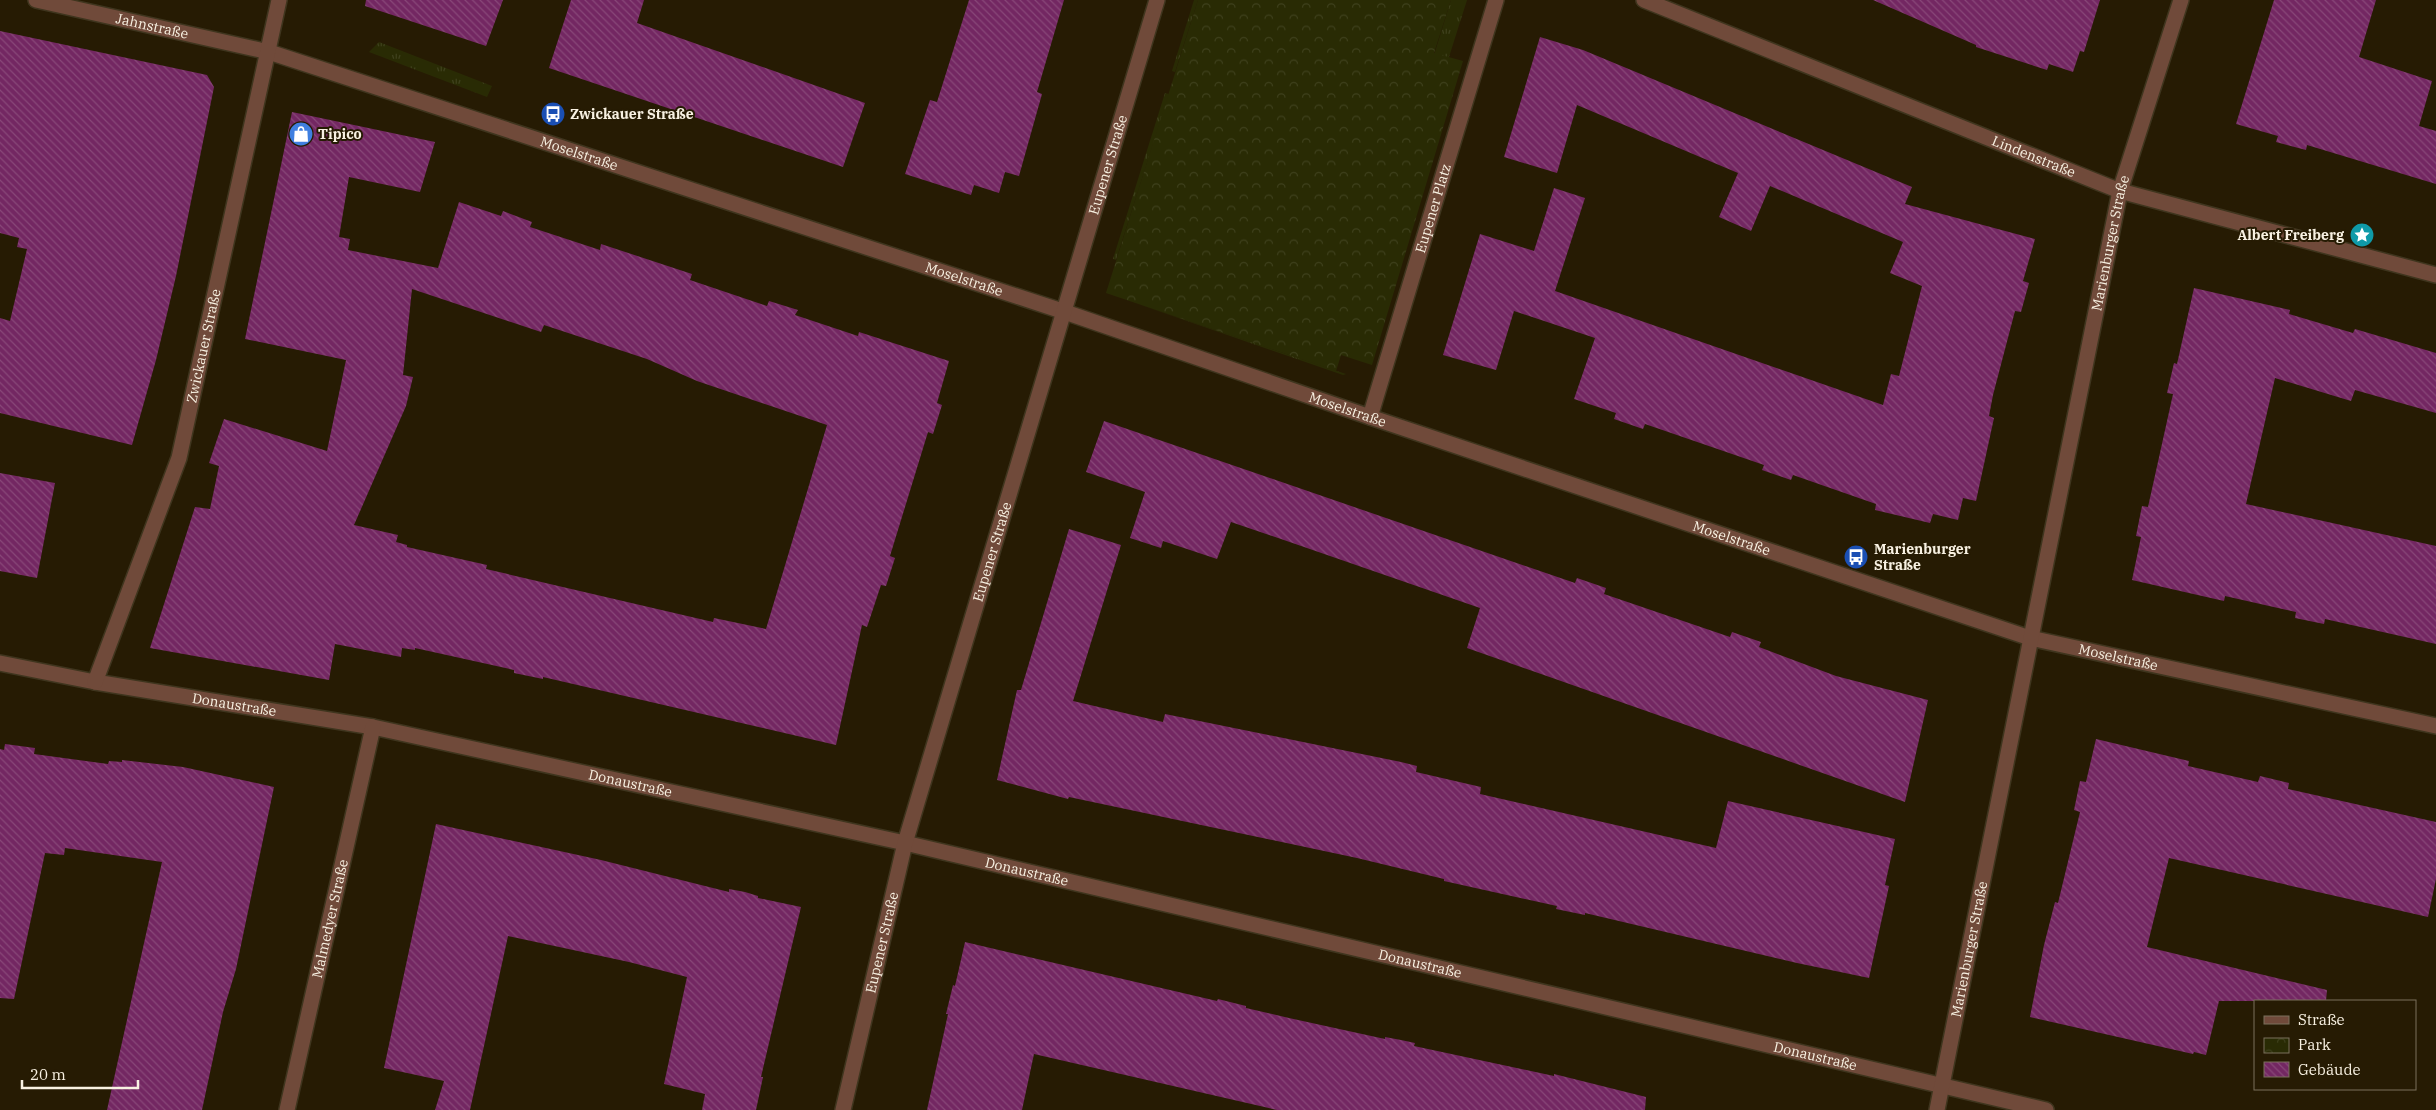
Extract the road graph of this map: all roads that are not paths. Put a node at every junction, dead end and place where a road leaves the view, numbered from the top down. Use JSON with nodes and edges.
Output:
{"nodes":[{"id":1,"x":36,"y":0,"type":"edge"},
{"id":2,"x":279,"y":0,"type":"edge"},
{"id":3,"x":1157,"y":0,"type":"edge"},
{"id":4,"x":1496,"y":0,"type":"edge"},
{"id":5,"x":1644,"y":0,"type":"edge"},
{"id":6,"x":2181,"y":0,"type":"edge"},
{"id":7,"x":270,"y":52,"type":"junction"},
{"id":8,"x":2120,"y":191,"type":"junction"},
{"id":9,"x":2436,"y":275,"type":"edge"},
{"id":10,"x":1062,"y":311,"type":"junction"},
{"id":11,"x":1370,"y":417,"type":"junction"},
{"id":12,"x":2030,"y":638,"type":"junction"},
{"id":13,"x":0,"y":663,"type":"edge"},
{"id":14,"x":96,"y":682,"type":"junction"},
{"id":15,"x":2436,"y":726,"type":"edge"},
{"id":16,"x":373,"y":727,"type":"junction"},
{"id":17,"x":905,"y":843,"type":"junction"},
{"id":18,"x":1942,"y":1088,"type":"junction"},
{"id":19,"x":287,"y":1110,"type":"edge"},
{"id":20,"x":843,"y":1110,"type":"edge"},
{"id":21,"x":1937,"y":1110,"type":"edge"},
{"id":22,"x":2046,"y":1110,"type":"edge"}],
"edges":[{"from":1,"to":7,"type":"street","name":"Jahnstraße"},
{"from":2,"to":7,"type":"street","name":"Zwickauer Straße"},
{"from":3,"to":10,"type":"street","name":"Eupener Straße"},
{"from":4,"to":11,"type":"street","name":"Eupener Platz"},
{"from":5,"to":8,"type":"street","name":"Lindenstraße"},
{"from":6,"to":8,"type":"street","name":"Marienburger Straße"},
{"from":7,"to":10,"type":"street","name":"Moselstraße"},
{"from":7,"to":14,"type":"street","name":"Zwickauer Straße"},
{"from":8,"to":9,"type":"street","name":"Lindenstraße"},
{"from":8,"to":12,"type":"street","name":"Marienburger Straße"},
{"from":10,"to":11,"type":"street","name":"Moselstraße"},
{"from":10,"to":17,"type":"street","name":"Eupener Straße"},
{"from":11,"to":12,"type":"street","name":"Moselstraße"},
{"from":12,"to":15,"type":"street","name":"Moselstraße"},
{"from":12,"to":18,"type":"street","name":"Marienburger Straße"},
{"from":13,"to":14,"type":"street","name":"Donaustraße"},
{"from":14,"to":16,"type":"street","name":"Donaustraße"},
{"from":16,"to":17,"type":"street","name":"Donaustraße"},
{"from":16,"to":19,"type":"street","name":"Malmedyer Straße"},
{"from":17,"to":18,"type":"street","name":"Donaustraße"},
{"from":17,"to":20,"type":"street","name":"Eupener Straße"},
{"from":18,"to":21,"type":"street","name":"Marienburger Straße"},
{"from":18,"to":22,"type":"street","name":"Donaustraße"}]}
